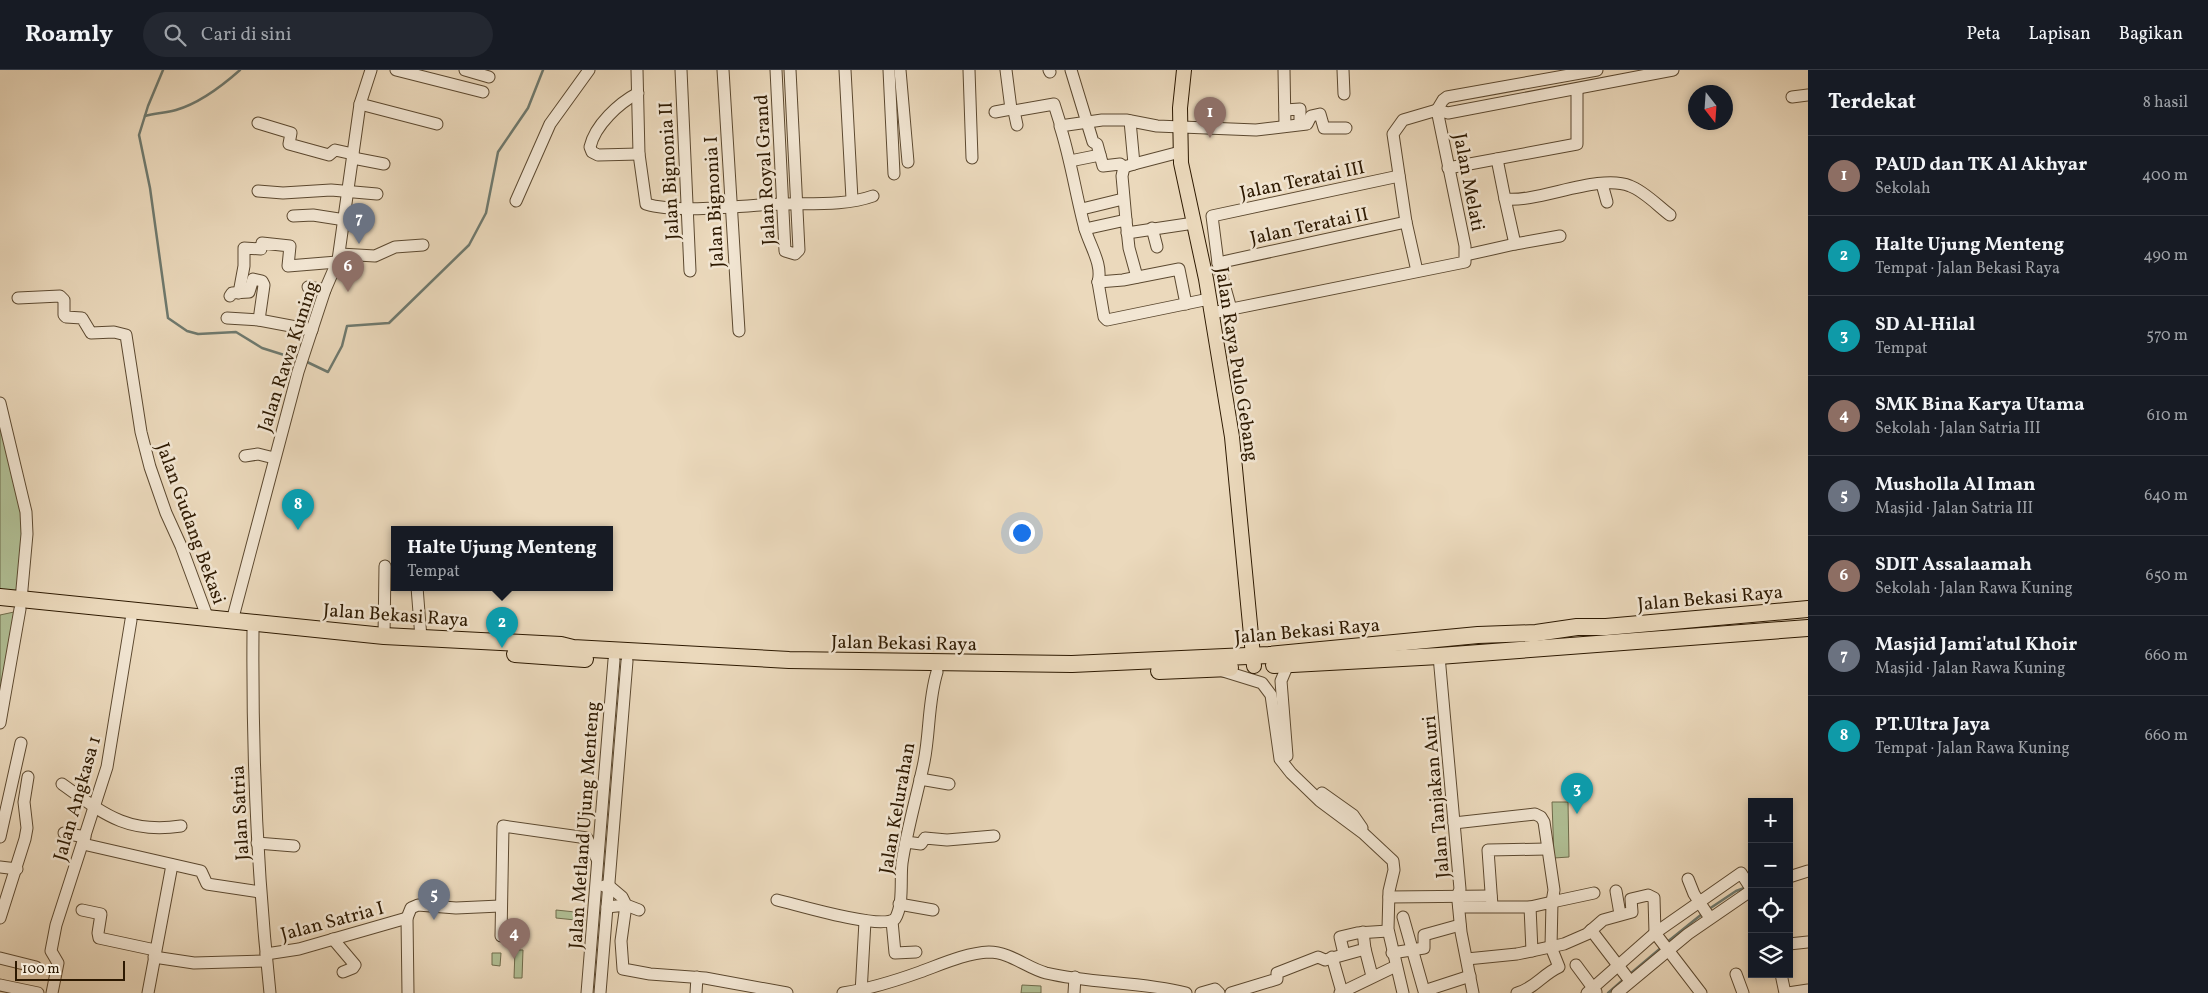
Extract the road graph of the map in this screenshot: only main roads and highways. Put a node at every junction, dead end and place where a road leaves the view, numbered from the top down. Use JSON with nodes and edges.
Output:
{"nodes":[{"id":1,"x":1184,"y":70,"type":"edge"},
{"id":2,"x":12,"y":603,"type":"edge"},
{"id":3,"x":1808,"y":609,"type":"edge"},
{"id":4,"x":1808,"y":620,"type":"edge"},
{"id":5,"x":1808,"y":628,"type":"edge"},
{"id":6,"x":719,"y":660,"type":"junction"},
{"id":7,"x":1364,"y":660,"type":"junction"},
{"id":8,"x":1254,"y":661,"type":"junction"},
{"id":9,"x":1072,"y":668,"type":"junction"}],
"edges":[{"from":1,"to":8,"type":"main road","name":"Jalan Raya Pulo Gebang"},
{"from":2,"to":6,"type":"highway","name":"Jalan Bekasi Raya"},
{"from":2,"to":6,"type":"highway","name":"Jalan Bekasi Raya"},
{"from":3,"to":8,"type":"highway","name":"Jalan Bekasi Raya"},
{"from":4,"to":7,"type":"highway"},
{"from":5,"to":7,"type":"highway","name":"Jalan Bekasi Raya"},
{"from":6,"to":9,"type":"highway","name":"Jalan Bekasi Raya"},
{"from":6,"to":9,"type":"highway","name":"Jalan Bekasi Raya"},
{"from":7,"to":8,"type":"highway","name":"Jalan Bekasi Raya"},
{"from":8,"to":9,"type":"highway","name":"Jalan Bekasi Raya"},
{"from":8,"to":9,"type":"highway","name":"Jalan Bekasi Raya"}]}
